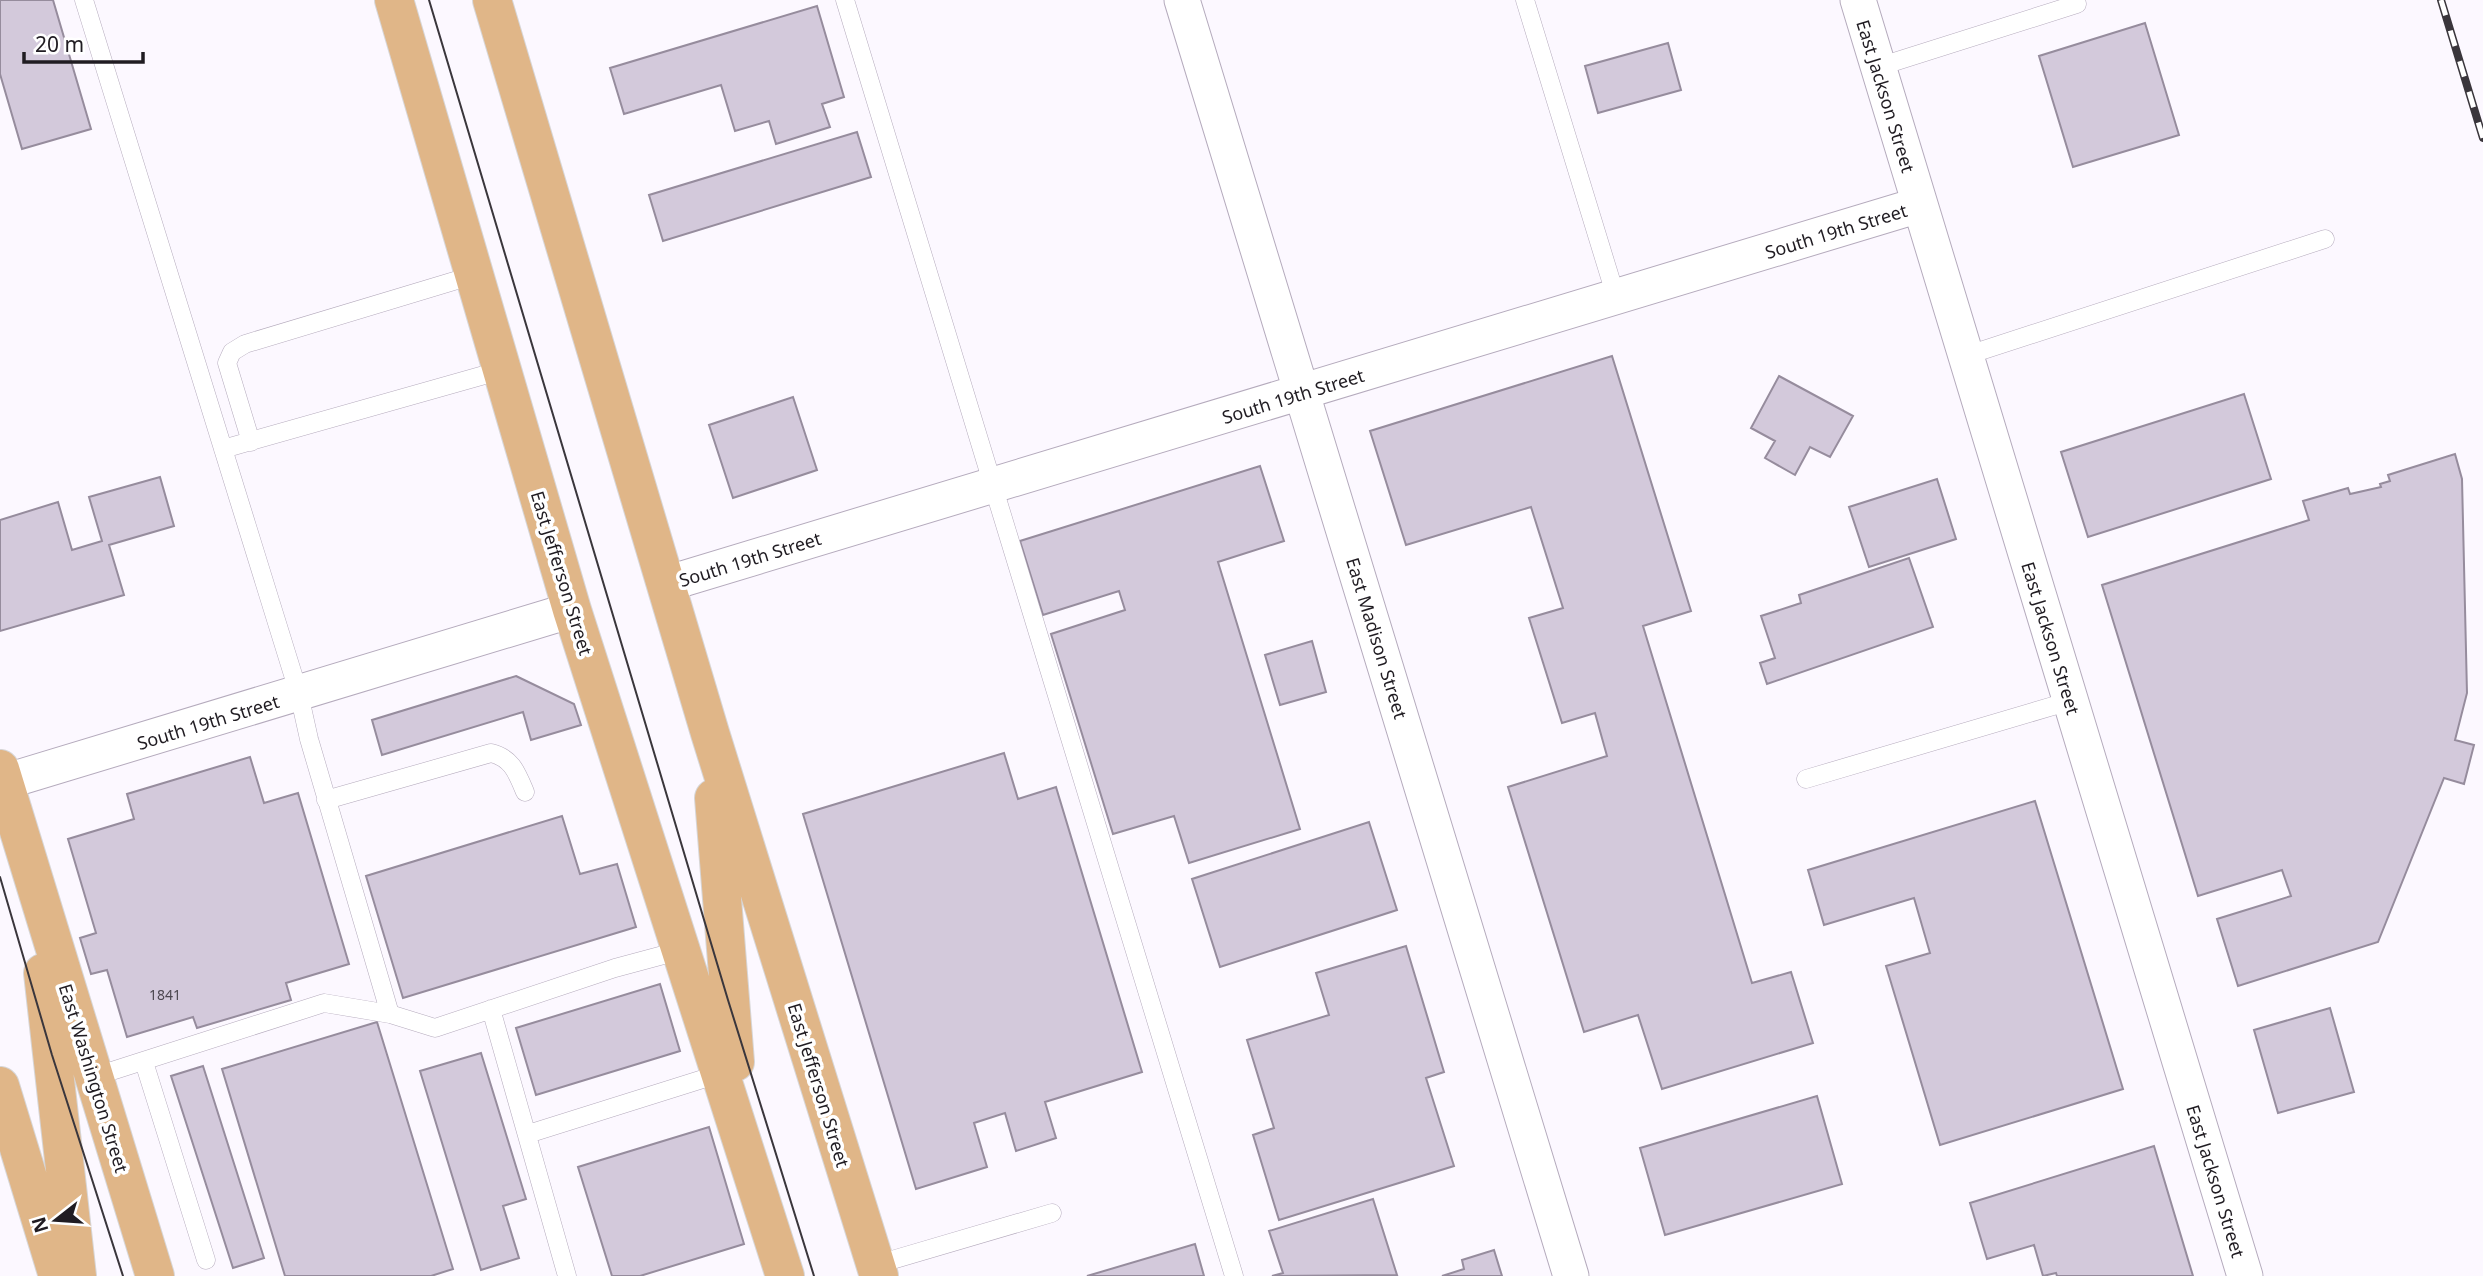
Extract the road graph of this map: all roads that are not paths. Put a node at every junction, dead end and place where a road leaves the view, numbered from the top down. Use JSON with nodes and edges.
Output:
{"nodes":[{"id":1,"x":84,"y":0,"type":"edge"},
{"id":2,"x":394,"y":0,"type":"edge"},
{"id":3,"x":492,"y":0,"type":"edge"},
{"id":4,"x":845,"y":0,"type":"edge"},
{"id":5,"x":1182,"y":0,"type":"edge"},
{"id":6,"x":1525,"y":0,"type":"edge"},
{"id":7,"x":1858,"y":0,"type":"edge"},
{"id":8,"x":2076,"y":0,"type":"edge"},
{"id":9,"x":1878,"y":67,"type":"junction"},
{"id":10,"x":1919,"y":205,"type":"junction"},
{"id":11,"x":2325,"y":240,"type":"dead end"},
{"id":12,"x":474,"y":275,"type":"junction"},
{"id":13,"x":1616,"y":298,"type":"junction"},
{"id":14,"x":1965,"y":356,"type":"junction"},
{"id":15,"x":502,"y":370,"type":"junction"},
{"id":16,"x":1302,"y":393,"type":"junction"},
{"id":17,"x":251,"y":442,"type":"junction"},
{"id":18,"x":223,"y":449,"type":"junction"},
{"id":19,"x":993,"y":486,"type":"junction"},
{"id":20,"x":666,"y":584,"type":"junction"},
{"id":21,"x":572,"y":610,"type":"junction"},
{"id":22,"x":299,"y":694,"type":"junction"},
{"id":23,"x":2070,"y":701,"type":"junction"},
{"id":24,"x":710,"y":733,"type":"junction"},
{"id":25,"x":2,"y":775,"type":"edge"},
{"id":26,"x":1806,"y":779,"type":"dead end"},
{"id":27,"x":525,"y":792,"type":"dead end"},
{"id":28,"x":326,"y":800,"type":"junction"},
{"id":29,"x":33,"y":880,"type":"junction"},
{"id":30,"x":682,"y":950,"type":"junction"},
{"id":31,"x":491,"y":1009,"type":"junction"},
{"id":32,"x":390,"y":1014,"type":"junction"},
{"id":33,"x":144,"y":1062,"type":"junction"},
{"id":34,"x":722,"y":1073,"type":"junction"},
{"id":35,"x":93,"y":1077,"type":"junction"},
{"id":36,"x":0,"y":1086,"type":"edge"},
{"id":37,"x":528,"y":1134,"type":"junction"},
{"id":38,"x":744,"y":1141,"type":"junction"},
{"id":39,"x":1052,"y":1213,"type":"dead end"},
{"id":40,"x":206,"y":1260,"type":"dead end"},
{"id":41,"x":877,"y":1270,"type":"edge"},
{"id":42,"x":58,"y":1276,"type":"edge"},
{"id":43,"x":78,"y":1276,"type":"edge"},
{"id":44,"x":155,"y":1276,"type":"edge"},
{"id":45,"x":567,"y":1276,"type":"edge"},
{"id":46,"x":785,"y":1276,"type":"edge"},
{"id":47,"x":1234,"y":1276,"type":"edge"},
{"id":48,"x":1571,"y":1276,"type":"edge"},
{"id":49,"x":2245,"y":1276,"type":"edge"}],
"edges":[{"from":1,"to":18,"type":"lane"},
{"from":2,"to":12,"type":"main road","name":"East Jefferson Street"},
{"from":3,"to":20,"type":"main road","name":"East Jefferson Street"},
{"from":4,"to":19,"type":"lane"},
{"from":5,"to":16,"type":"street","name":"East Madison Street"},
{"from":6,"to":13,"type":"lane"},
{"from":7,"to":9,"type":"street","name":"East Jackson Street"},
{"from":8,"to":9,"type":"lane"},
{"from":9,"to":10,"type":"street","name":"East Jackson Street"},
{"from":10,"to":13,"type":"street","name":"South 19th Street"},
{"from":10,"to":14,"type":"street","name":"East Jackson Street"},
{"from":11,"to":14,"type":"lane"},
{"from":12,"to":15,"type":"main road","name":"East Jefferson Street"},
{"from":12,"to":17,"type":"lane"},
{"from":13,"to":16,"type":"street","name":"South 19th Street"},
{"from":14,"to":23,"type":"street","name":"East Jackson Street"},
{"from":15,"to":17,"type":"lane"},
{"from":15,"to":21,"type":"main road","name":"East Jefferson Street"},
{"from":16,"to":19,"type":"street","name":"South 19th Street"},
{"from":16,"to":48,"type":"street","name":"East Madison Street"},
{"from":17,"to":18,"type":"lane"},
{"from":18,"to":22,"type":"lane"},
{"from":19,"to":20,"type":"street","name":"South 19th Street"},
{"from":19,"to":47,"type":"lane"},
{"from":20,"to":24,"type":"main road","name":"East Jefferson Street"},
{"from":21,"to":22,"type":"street","name":"South 19th Street"},
{"from":21,"to":30,"type":"main road","name":"East Jefferson Street"},
{"from":22,"to":25,"type":"street","name":"South 19th Street"},
{"from":22,"to":28,"type":"lane"},
{"from":23,"to":26,"type":"lane"},
{"from":23,"to":49,"type":"street","name":"East Jackson Street"},
{"from":24,"to":38,"type":"main road","name":"East Jefferson Street"},
{"from":24,"to":41,"type":"main road","name":"East Jefferson Street"},
{"from":25,"to":29,"type":"main road","name":"East Washington Street"},
{"from":27,"to":28,"type":"lane"},
{"from":28,"to":32,"type":"lane"},
{"from":29,"to":35,"type":"main road","name":"East Washington Street"},
{"from":29,"to":43,"type":"main road","name":"East Washington Street"},
{"from":30,"to":31,"type":"lane"},
{"from":30,"to":34,"type":"main road","name":"East Jefferson Street"},
{"from":31,"to":32,"type":"lane"},
{"from":31,"to":37,"type":"lane"},
{"from":32,"to":33,"type":"lane"},
{"from":33,"to":35,"type":"lane"},
{"from":33,"to":40,"type":"lane"},
{"from":34,"to":37,"type":"lane"},
{"from":34,"to":38,"type":"main road","name":"East Jefferson Street"},
{"from":35,"to":44,"type":"main road","name":"East Washington Street"},
{"from":36,"to":42,"type":"main road"},
{"from":37,"to":45,"type":"lane"},
{"from":38,"to":46,"type":"main road","name":"East Jefferson Street"},
{"from":39,"to":41,"type":"lane"}]}
